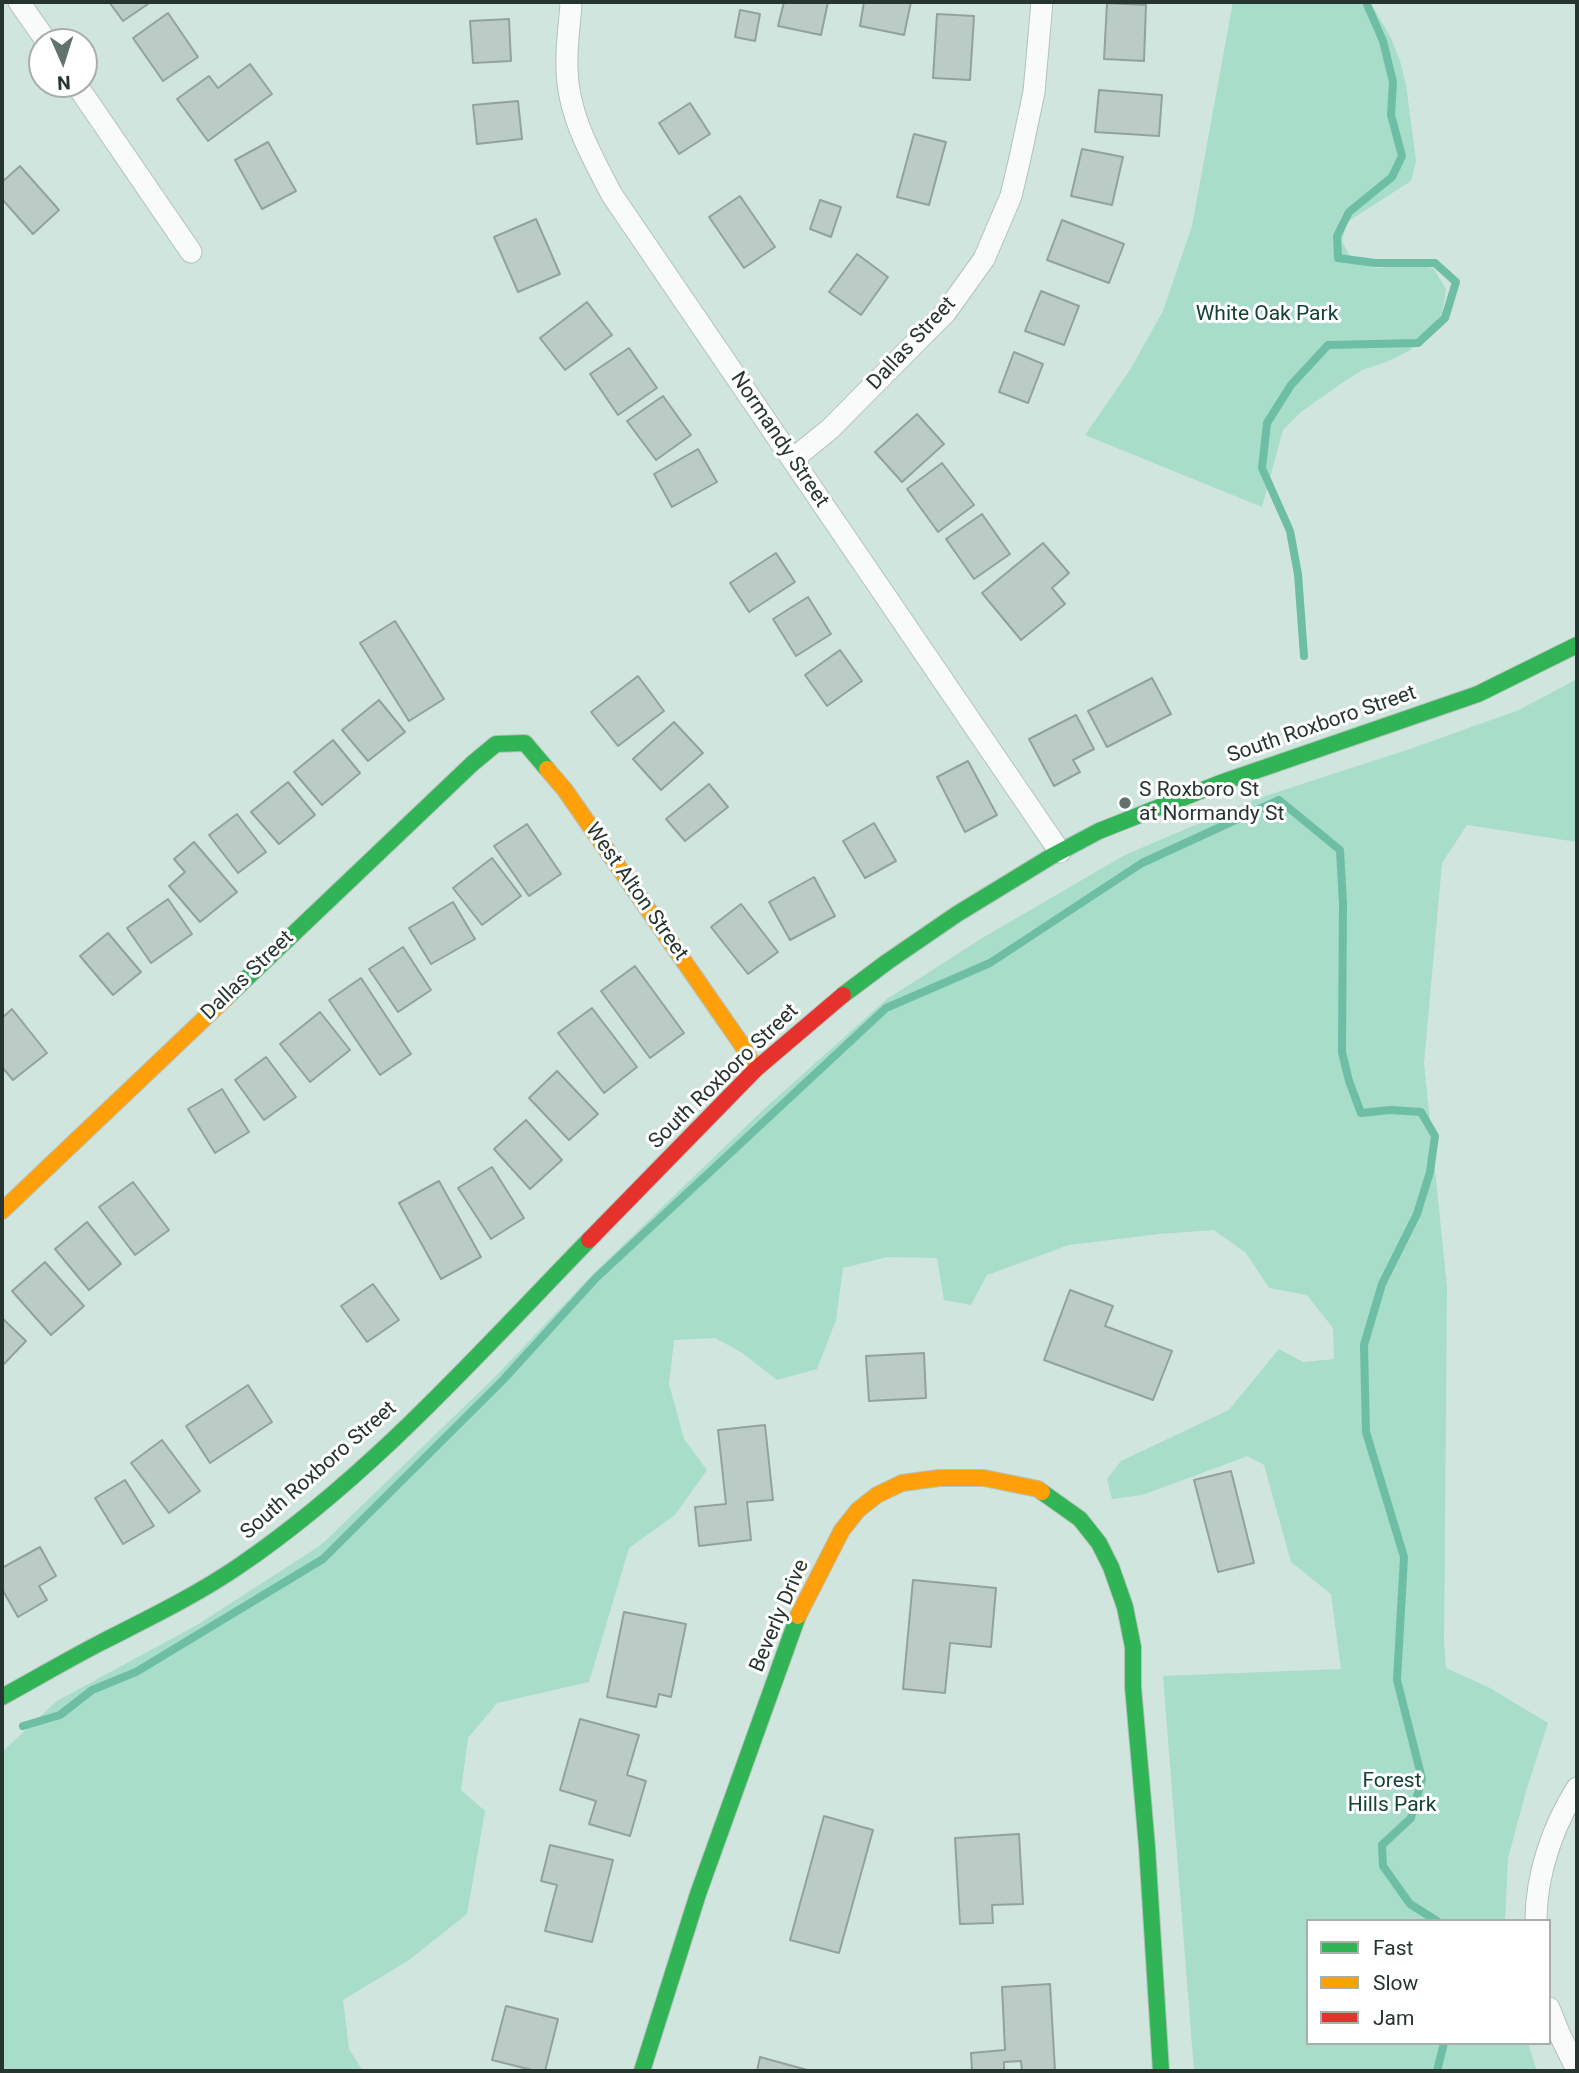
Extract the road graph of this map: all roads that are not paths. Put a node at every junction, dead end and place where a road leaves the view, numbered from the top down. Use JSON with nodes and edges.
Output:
{"nodes":[{"id":1,"x":19,"y":2,"type":"edge"},
{"id":2,"x":571,"y":2,"type":"edge"},
{"id":3,"x":1042,"y":2,"type":"edge"},
{"id":4,"x":37,"y":28,"type":"edge"},
{"id":5,"x":86,"y":98,"type":"edge"},
{"id":6,"x":191,"y":252,"type":"dead end"},
{"id":7,"x":793,"y":460,"type":"junction"},
{"id":8,"x":1577,"y":645,"type":"edge"},
{"id":9,"x":496,"y":744,"type":"joint"},
{"id":10,"x":1060,"y":852,"type":"junction"},
{"id":11,"x":756,"y":1069,"type":"junction"},
{"id":12,"x":2,"y":1211,"type":"edge"},
{"id":13,"x":2,"y":1697,"type":"edge"},
{"id":14,"x":1577,"y":1787,"type":"edge"},
{"id":15,"x":1536,"y":1919,"type":"edge"},
{"id":16,"x":1551,"y":2013,"type":"edge"},
{"id":17,"x":1577,"y":2070,"type":"edge"},
{"id":18,"x":642,"y":2071,"type":"edge"},
{"id":19,"x":1161,"y":2071,"type":"edge"}],
"edges":[{"from":1,"to":4,"type":"street"},
{"from":2,"to":7,"type":"street","name":"Normandy Street"},
{"from":3,"to":7,"type":"street","name":"Dallas Street"},
{"from":5,"to":6,"type":"street"},
{"from":7,"to":10,"type":"street","name":"Normandy Street"},
{"from":8,"to":10,"type":"street","name":"South Roxboro Street"},
{"from":9,"to":11,"type":"street","name":"West Alton Street"},
{"from":9,"to":12,"type":"street","name":"Dallas Street"},
{"from":10,"to":11,"type":"street","name":"South Roxboro Street"},
{"from":11,"to":13,"type":"street","name":"South Roxboro Street"},
{"from":14,"to":15,"type":"street"},
{"from":16,"to":17,"type":"street"},
{"from":18,"to":19,"type":"street","name":"Beverly Drive"}]}
